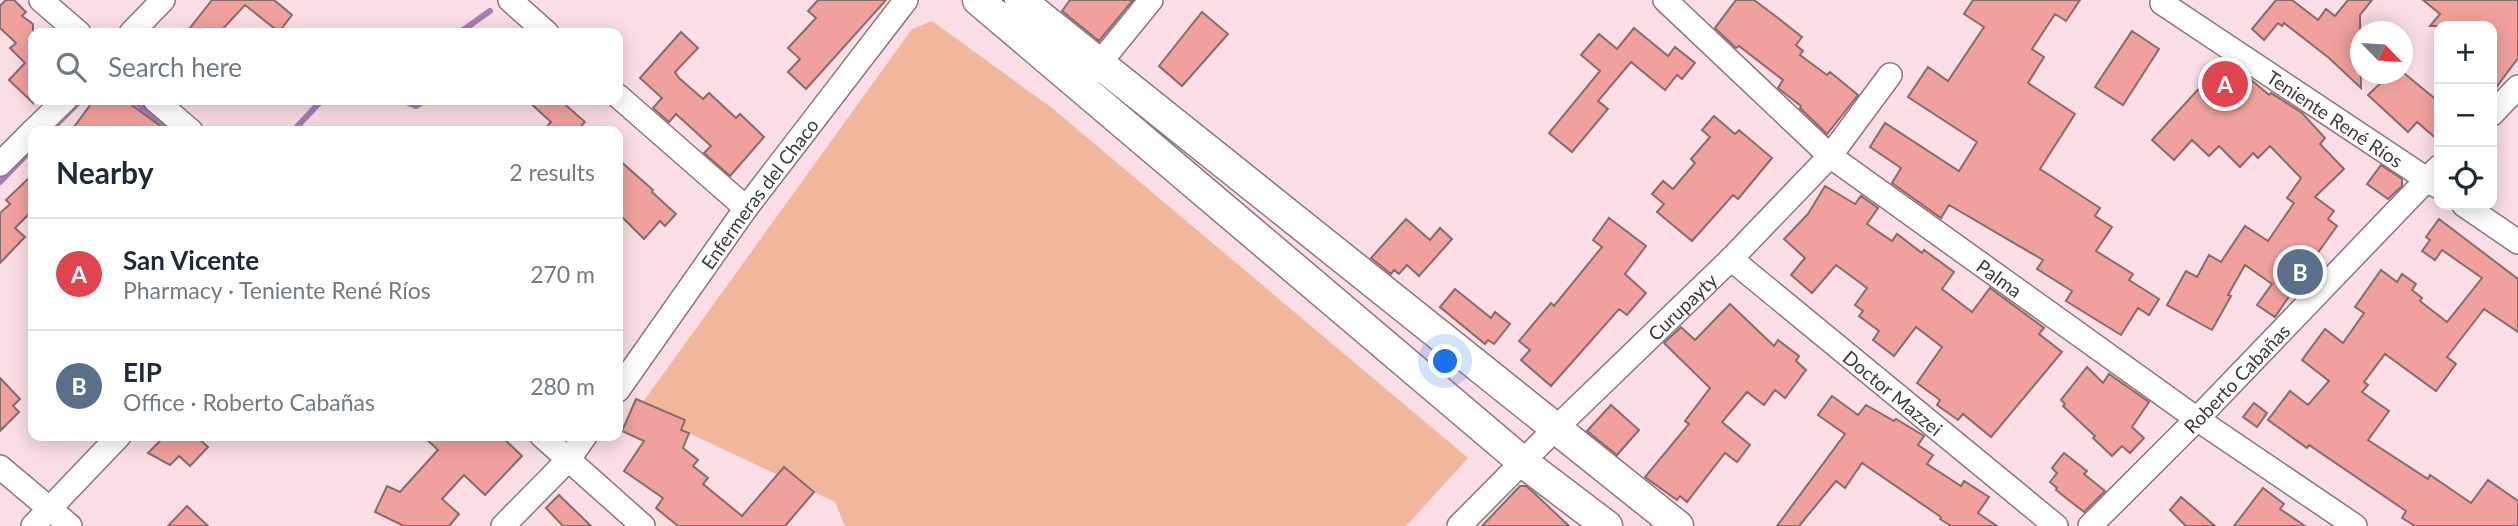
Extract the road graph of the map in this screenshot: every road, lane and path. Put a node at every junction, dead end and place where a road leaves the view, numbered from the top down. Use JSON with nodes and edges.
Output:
{"nodes":[{"id":1,"x":41,"y":0,"type":"edge"},
{"id":2,"x":163,"y":0,"type":"edge"},
{"id":3,"x":510,"y":0,"type":"edge"},
{"id":4,"x":906,"y":0,"type":"edge"},
{"id":5,"x":978,"y":0,"type":"edge"},
{"id":6,"x":1020,"y":0,"type":"edge"},
{"id":7,"x":1151,"y":0,"type":"edge"},
{"id":8,"x":1665,"y":0,"type":"edge"},
{"id":9,"x":2162,"y":3,"type":"dead end"},
{"id":10,"x":73,"y":28,"type":"edge"},
{"id":11,"x":136,"y":28,"type":"edge"},
{"id":12,"x":541,"y":28,"type":"edge"},
{"id":13,"x":1100,"y":62,"type":"junction"},
{"id":14,"x":1890,"y":75,"type":"dead end"},
{"id":15,"x":1081,"y":86,"type":"junction"},
{"id":16,"x":2518,"y":87,"type":"edge"},
{"id":17,"x":623,"y":100,"type":"edge"},
{"id":18,"x":60,"y":105,"type":"edge"},
{"id":19,"x":161,"y":105,"type":"edge"},
{"id":20,"x":2497,"y":109,"type":"edge"},
{"id":21,"x":38,"y":126,"type":"edge"},
{"id":22,"x":185,"y":126,"type":"edge"},
{"id":23,"x":28,"y":136,"type":"edge"},
{"id":24,"x":1830,"y":156,"type":"junction"},
{"id":25,"x":0,"y":164,"type":"edge"},
{"id":26,"x":2434,"y":177,"type":"edge"},
{"id":27,"x":2434,"y":179,"type":"edge"},
{"id":28,"x":746,"y":208,"type":"junction"},
{"id":29,"x":2471,"y":210,"type":"edge"},
{"id":30,"x":2518,"y":242,"type":"edge"},
{"id":31,"x":1731,"y":259,"type":"junction"},
{"id":32,"x":623,"y":383,"type":"edge"},
{"id":33,"x":2197,"y":419,"type":"junction"},
{"id":34,"x":1555,"y":429,"type":"junction"},
{"id":35,"x":114,"y":441,"type":"edge"},
{"id":36,"x":548,"y":441,"type":"edge"},
{"id":37,"x":582,"y":441,"type":"edge"},
{"id":38,"x":569,"y":459,"type":"junction"},
{"id":39,"x":1524,"y":463,"type":"junction"},
{"id":40,"x":0,"y":467,"type":"edge"},
{"id":41,"x":50,"y":508,"type":"junction"},
{"id":42,"x":33,"y":526,"type":"edge"},
{"id":43,"x":70,"y":526,"type":"edge"},
{"id":44,"x":503,"y":526,"type":"edge"},
{"id":45,"x":643,"y":526,"type":"edge"},
{"id":46,"x":1459,"y":526,"type":"edge"},
{"id":47,"x":1607,"y":526,"type":"edge"},
{"id":48,"x":1678,"y":526,"type":"edge"},
{"id":49,"x":2056,"y":526,"type":"edge"},
{"id":50,"x":2090,"y":526,"type":"edge"},
{"id":51,"x":2356,"y":526,"type":"edge"}],
"edges":[{"from":1,"to":10,"type":"street"},
{"from":2,"to":11,"type":"street"},
{"from":3,"to":12,"type":"street"},
{"from":4,"to":28,"type":"street","name":"Enfermeras del Chaco"},
{"from":5,"to":15,"type":"main road"},
{"from":6,"to":13,"type":"main road"},
{"from":7,"to":13,"type":"street"},
{"from":8,"to":24,"type":"street","name":"Palma"},
{"from":9,"to":26,"type":"street","name":"Teniente René Ríos"},
{"from":13,"to":15,"type":"street"},
{"from":13,"to":34,"type":"main road"},
{"from":14,"to":24,"type":"street","name":"Curupayty"},
{"from":15,"to":39,"type":"main road"},
{"from":16,"to":20,"type":"street"},
{"from":17,"to":28,"type":"street"},
{"from":18,"to":21,"type":"street"},
{"from":19,"to":22,"type":"street"},
{"from":23,"to":25,"type":"street"},
{"from":24,"to":31,"type":"street","name":"Curupayty"},
{"from":24,"to":33,"type":"street","name":"Palma"},
{"from":27,"to":33,"type":"street","name":"Roberto Cabañas"},
{"from":28,"to":32,"type":"street","name":"Enfermeras del Chaco"},
{"from":29,"to":30,"type":"street"},
{"from":31,"to":34,"type":"street","name":"Curupayty"},
{"from":31,"to":49,"type":"street","name":"Doctor Mazzei"},
{"from":33,"to":50,"type":"street","name":"Roberto Cabañas"},
{"from":33,"to":51,"type":"street","name":"Palma"},
{"from":34,"to":39,"type":"street","name":"Curupayty"},
{"from":34,"to":48,"type":"main road"},
{"from":35,"to":41,"type":"street"},
{"from":36,"to":38,"type":"street"},
{"from":37,"to":38,"type":"street"},
{"from":38,"to":44,"type":"street"},
{"from":38,"to":45,"type":"street"},
{"from":39,"to":46,"type":"street","name":"Curupayty"},
{"from":39,"to":47,"type":"main road"},
{"from":40,"to":41,"type":"street"},
{"from":41,"to":42,"type":"street"},
{"from":41,"to":43,"type":"street"}]}
